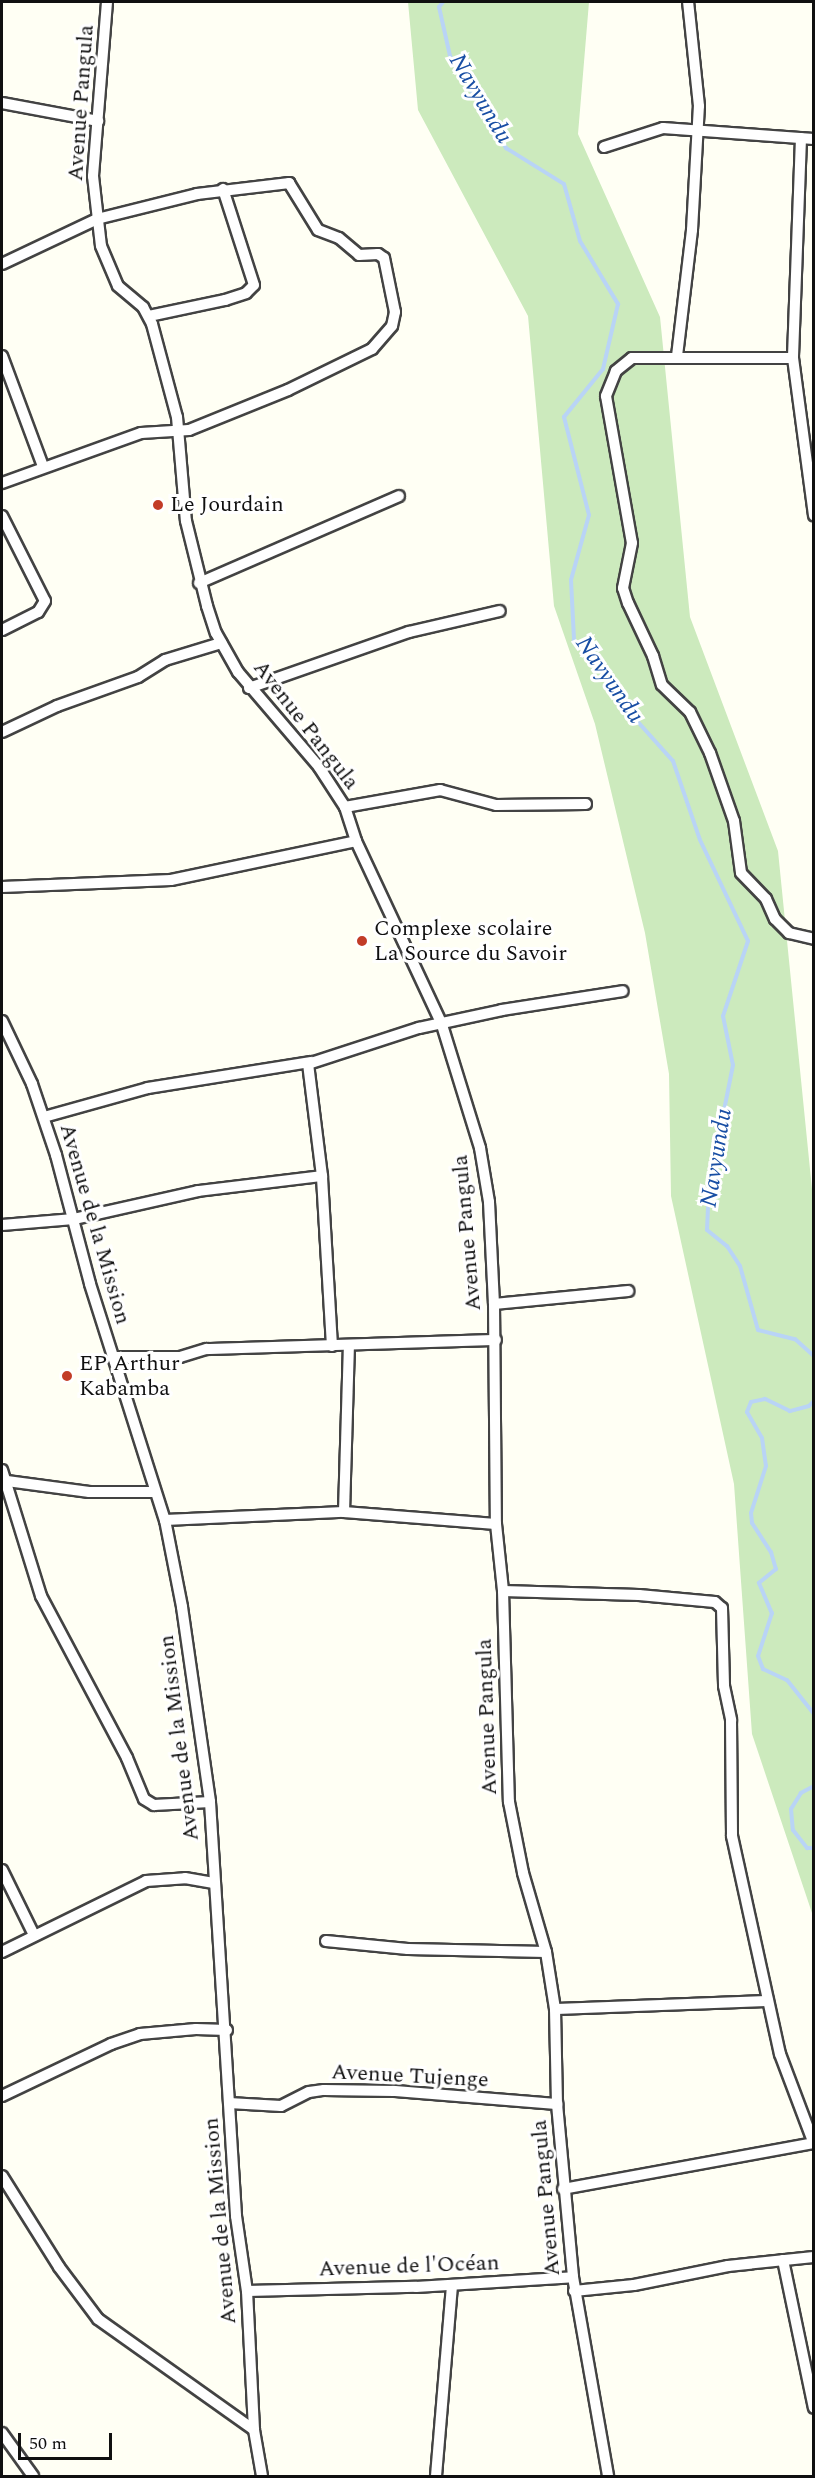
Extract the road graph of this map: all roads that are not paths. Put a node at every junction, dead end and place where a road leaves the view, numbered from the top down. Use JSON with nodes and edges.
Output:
{"nodes":[{"id":1,"x":107,"y":2,"type":"edge"},
{"id":2,"x":688,"y":2,"type":"edge"},
{"id":3,"x":2,"y":103,"type":"edge"},
{"id":4,"x":98,"y":120,"type":"junction"},
{"id":5,"x":698,"y":131,"type":"junction"},
{"id":6,"x":801,"y":138,"type":"junction"},
{"id":7,"x":813,"y":139,"type":"edge"},
{"id":8,"x":604,"y":147,"type":"dead end"},
{"id":9,"x":223,"y":189,"type":"junction"},
{"id":10,"x":97,"y":219,"type":"junction"},
{"id":11,"x":2,"y":264,"type":"edge"},
{"id":12,"x":149,"y":316,"type":"junction"},
{"id":13,"x":2,"y":356,"type":"edge"},
{"id":14,"x":677,"y":356,"type":"junction"},
{"id":15,"x":793,"y":358,"type":"junction"},
{"id":16,"x":179,"y":431,"type":"junction"},
{"id":17,"x":43,"y":466,"type":"junction"},
{"id":18,"x":2,"y":483,"type":"edge"},
{"id":19,"x":399,"y":496,"type":"dead end"},
{"id":20,"x":812,"y":503,"type":"edge"},
{"id":21,"x":2,"y":516,"type":"edge"},
{"id":22,"x":813,"y":516,"type":"edge"},
{"id":23,"x":199,"y":583,"type":"junction"},
{"id":24,"x":500,"y":611,"type":"dead end"},
{"id":25,"x":2,"y":630,"type":"edge"},
{"id":26,"x":221,"y":643,"type":"junction"},
{"id":27,"x":249,"y":688,"type":"junction"},
{"id":28,"x":2,"y":732,"type":"edge"},
{"id":29,"x":586,"y":804,"type":"dead end"},
{"id":30,"x":345,"y":807,"type":"junction"},
{"id":31,"x":356,"y":841,"type":"junction"},
{"id":32,"x":2,"y":887,"type":"edge"},
{"id":33,"x":813,"y":939,"type":"edge"},
{"id":34,"x":623,"y":991,"type":"dead end"},
{"id":35,"x":2,"y":1021,"type":"edge"},
{"id":36,"x":442,"y":1025,"type":"junction"},
{"id":37,"x":310,"y":1062,"type":"junction"},
{"id":38,"x":44,"y":1117,"type":"junction"},
{"id":39,"x":322,"y":1176,"type":"junction"},
{"id":40,"x":74,"y":1219,"type":"junction"},
{"id":41,"x":2,"y":1225,"type":"edge"},
{"id":42,"x":628,"y":1291,"type":"dead end"},
{"id":43,"x":494,"y":1304,"type":"junction"},
{"id":44,"x":495,"y":1340,"type":"junction"},
{"id":45,"x":332,"y":1346,"type":"junction"},
{"id":46,"x":349,"y":1346,"type":"junction"},
{"id":47,"x":114,"y":1357,"type":"junction"},
{"id":48,"x":2,"y":1470,"type":"edge"},
{"id":49,"x":7,"y":1481,"type":"junction"},
{"id":50,"x":156,"y":1492,"type":"junction"},
{"id":51,"x":344,"y":1512,"type":"junction"},
{"id":52,"x":165,"y":1520,"type":"junction"},
{"id":53,"x":496,"y":1524,"type":"junction"},
{"id":54,"x":503,"y":1591,"type":"junction"},
{"id":55,"x":210,"y":1802,"type":"junction"},
{"id":56,"x":2,"y":1870,"type":"edge"},
{"id":57,"x":214,"y":1883,"type":"junction"},
{"id":58,"x":34,"y":1935,"type":"junction"},
{"id":59,"x":326,"y":1941,"type":"dead end"},
{"id":60,"x":2,"y":1952,"type":"edge"},
{"id":61,"x":546,"y":1952,"type":"junction"},
{"id":62,"x":768,"y":2001,"type":"junction"},
{"id":63,"x":555,"y":2009,"type":"junction"},
{"id":64,"x":227,"y":2030,"type":"junction"},
{"id":65,"x":2,"y":2096,"type":"edge"},
{"id":66,"x":229,"y":2103,"type":"junction"},
{"id":67,"x":557,"y":2104,"type":"junction"},
{"id":68,"x":813,"y":2144,"type":"edge"},
{"id":69,"x":2,"y":2176,"type":"edge"},
{"id":70,"x":563,"y":2188,"type":"junction"},
{"id":71,"x":813,"y":2257,"type":"edge"},
{"id":72,"x":783,"y":2259,"type":"junction"},
{"id":73,"x":573,"y":2277,"type":"junction"},
{"id":74,"x":452,"y":2286,"type":"junction"},
{"id":75,"x":247,"y":2291,"type":"junction"},
{"id":76,"x":574,"y":2291,"type":"junction"},
{"id":77,"x":813,"y":2408,"type":"edge"},
{"id":78,"x":254,"y":2430,"type":"junction"},
{"id":79,"x":2,"y":2433,"type":"edge"},
{"id":80,"x":33,"y":2476,"type":"edge"},
{"id":81,"x":262,"y":2476,"type":"edge"},
{"id":82,"x":436,"y":2476,"type":"edge"},
{"id":83,"x":608,"y":2476,"type":"edge"}],
"edges":[{"from":1,"to":4,"type":"street","name":"Avenue Pangula"},
{"from":2,"to":5,"type":"street"},
{"from":3,"to":4,"type":"street"},
{"from":4,"to":10,"type":"street","name":"Avenue Pangula"},
{"from":5,"to":6,"type":"street"},
{"from":5,"to":8,"type":"street"},
{"from":5,"to":14,"type":"street"},
{"from":6,"to":7,"type":"street"},
{"from":6,"to":15,"type":"street"},
{"from":9,"to":10,"type":"street"},
{"from":9,"to":12,"type":"street"},
{"from":9,"to":16,"type":"street"},
{"from":10,"to":11,"type":"street"},
{"from":10,"to":12,"type":"street","name":"Avenue Pangula"},
{"from":12,"to":16,"type":"street","name":"Avenue Pangula"},
{"from":13,"to":17,"type":"street"},
{"from":14,"to":15,"type":"street"},
{"from":14,"to":33,"type":"street"},
{"from":15,"to":20,"type":"street"},
{"from":16,"to":17,"type":"street"},
{"from":16,"to":23,"type":"street","name":"Avenue Pangula"},
{"from":17,"to":18,"type":"street"},
{"from":19,"to":23,"type":"street"},
{"from":20,"to":22,"type":"street"},
{"from":21,"to":25,"type":"street"},
{"from":23,"to":26,"type":"street","name":"Avenue Pangula"},
{"from":24,"to":27,"type":"street"},
{"from":26,"to":27,"type":"street","name":"Avenue Pangula"},
{"from":26,"to":28,"type":"street"},
{"from":27,"to":30,"type":"street","name":"Avenue Pangula"},
{"from":29,"to":30,"type":"street"},
{"from":30,"to":31,"type":"street","name":"Avenue Pangula"},
{"from":31,"to":32,"type":"street"},
{"from":31,"to":36,"type":"street","name":"Avenue Pangula"},
{"from":34,"to":36,"type":"street"},
{"from":35,"to":38,"type":"street","name":"Avenue de la Mission"},
{"from":36,"to":37,"type":"street"},
{"from":36,"to":43,"type":"street","name":"Avenue Pangula"},
{"from":37,"to":38,"type":"street"},
{"from":37,"to":39,"type":"street"},
{"from":38,"to":40,"type":"street","name":"Avenue de la Mission"},
{"from":39,"to":40,"type":"street"},
{"from":39,"to":45,"type":"street"},
{"from":40,"to":41,"type":"street"},
{"from":40,"to":47,"type":"street","name":"Avenue de la Mission"},
{"from":42,"to":43,"type":"street"},
{"from":43,"to":44,"type":"street","name":"Avenue Pangula"},
{"from":44,"to":46,"type":"street"},
{"from":44,"to":53,"type":"street","name":"Avenue Pangula"},
{"from":45,"to":46,"type":"street"},
{"from":45,"to":47,"type":"street"},
{"from":46,"to":51,"type":"street"},
{"from":47,"to":50,"type":"street","name":"Avenue de la Mission"},
{"from":48,"to":49,"type":"street"},
{"from":49,"to":50,"type":"street"},
{"from":49,"to":55,"type":"street"},
{"from":50,"to":52,"type":"street","name":"Avenue de la Mission"},
{"from":51,"to":52,"type":"street"},
{"from":51,"to":53,"type":"street"},
{"from":52,"to":55,"type":"street","name":"Avenue de la Mission"},
{"from":53,"to":54,"type":"street","name":"Avenue Pangula"},
{"from":54,"to":61,"type":"street","name":"Avenue Pangula"},
{"from":54,"to":62,"type":"street"},
{"from":55,"to":57,"type":"street","name":"Avenue de la Mission"},
{"from":56,"to":58,"type":"street"},
{"from":57,"to":58,"type":"street"},
{"from":57,"to":64,"type":"street","name":"Avenue de la Mission"},
{"from":58,"to":60,"type":"street"},
{"from":59,"to":61,"type":"street"},
{"from":61,"to":63,"type":"street","name":"Avenue Pangula"},
{"from":62,"to":63,"type":"street"},
{"from":62,"to":68,"type":"street"},
{"from":63,"to":67,"type":"street","name":"Avenue Pangula"},
{"from":64,"to":65,"type":"street"},
{"from":64,"to":66,"type":"street","name":"Avenue de la Mission"},
{"from":66,"to":67,"type":"street","name":"Avenue Tujenge"},
{"from":66,"to":75,"type":"street","name":"Avenue de la Mission"},
{"from":67,"to":70,"type":"street","name":"Avenue Pangula"},
{"from":68,"to":70,"type":"street"},
{"from":69,"to":78,"type":"street"},
{"from":70,"to":73,"type":"street","name":"Avenue Pangula"},
{"from":71,"to":72,"type":"street"},
{"from":72,"to":76,"type":"street"},
{"from":72,"to":77,"type":"street"},
{"from":73,"to":74,"type":"street","name":"Avenue de l'Océan"},
{"from":73,"to":76,"type":"street","name":"Avenue Pangula"},
{"from":74,"to":75,"type":"street","name":"Avenue de l'Océan"},
{"from":74,"to":82,"type":"street"},
{"from":75,"to":78,"type":"street","name":"Avenue de la Mission"},
{"from":76,"to":83,"type":"street","name":"Avenue Pangula"},
{"from":78,"to":81,"type":"street","name":"Avenue de la Mission"},
{"from":79,"to":80,"type":"street"}]}
